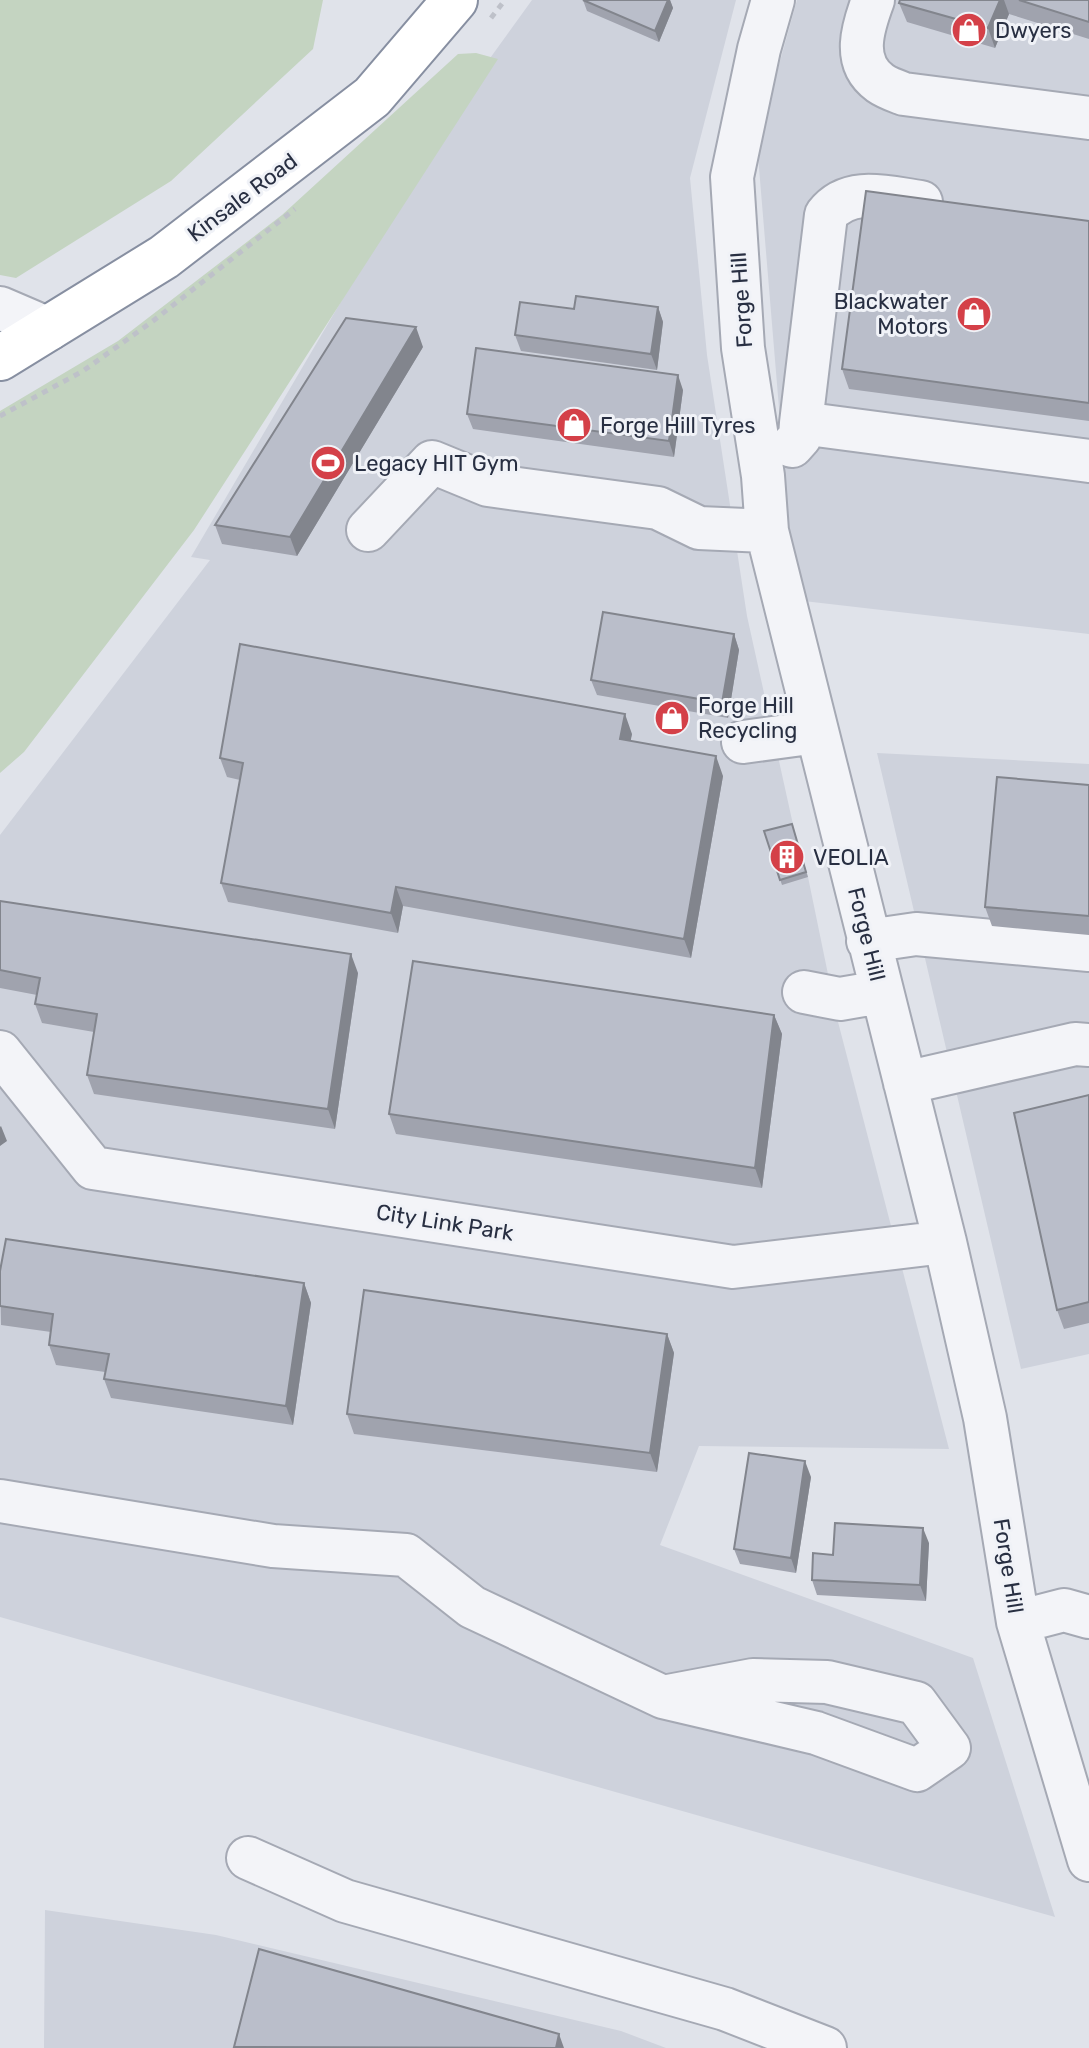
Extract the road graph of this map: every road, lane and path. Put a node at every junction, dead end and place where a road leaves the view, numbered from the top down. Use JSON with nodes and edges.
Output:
{"nodes":[{"id":1,"x":455,"y":0,"type":"edge"},
{"id":2,"x":773,"y":0,"type":"edge"},
{"id":3,"x":873,"y":0,"type":"edge"},
{"id":4,"x":1089,"y":118,"type":"edge"},
{"id":5,"x":964,"y":208,"type":"edge"},
{"id":6,"x":0,"y":308,"type":"edge"},
{"id":7,"x":49,"y":329,"type":"junction"},
{"id":8,"x":0,"y":358,"type":"edge"},
{"id":9,"x":801,"y":423,"type":"junction"},
{"id":10,"x":1089,"y":461,"type":"edge"},
{"id":11,"x":763,"y":476,"type":"junction"},
{"id":12,"x":368,"y":530,"type":"dead end"},
{"id":13,"x":767,"y":531,"type":"junction"},
{"id":14,"x":817,"y":732,"type":"junction"},
{"id":15,"x":743,"y":742,"type":"dead end"},
{"id":16,"x":868,"y":941,"type":"junction"},
{"id":17,"x":1089,"y":950,"type":"edge"},
{"id":18,"x":804,"y":992,"type":"dead end"},
{"id":19,"x":881,"y":992,"type":"junction"},
{"id":20,"x":1089,"y":1045,"type":"edge"},
{"id":21,"x":0,"y":1052,"type":"edge"},
{"id":22,"x":905,"y":1083,"type":"junction"},
{"id":23,"x":945,"y":1242,"type":"junction"},
{"id":24,"x":0,"y":1501,"type":"edge"},
{"id":25,"x":1089,"y":1617,"type":"edge"},
{"id":26,"x":1018,"y":1622,"type":"junction"},
{"id":27,"x":663,"y":1697,"type":"junction"},
{"id":28,"x":248,"y":1858,"type":"dead end"},
{"id":29,"x":1089,"y":1860,"type":"edge"},
{"id":30,"x":825,"y":2048,"type":"edge"}],
"edges":[{"from":1,"to":7,"type":"highway","name":"Kinsale Road"},
{"from":2,"to":11,"type":"street","name":"Forge Hill"},
{"from":3,"to":4,"type":"street"},
{"from":5,"to":9,"type":"street"},
{"from":6,"to":7,"type":"street"},
{"from":7,"to":8,"type":"highway","name":"Kinsale Road"},
{"from":9,"to":10,"type":"street"},
{"from":9,"to":11,"type":"street"},
{"from":11,"to":13,"type":"street","name":"Forge Hill"},
{"from":12,"to":13,"type":"street"},
{"from":13,"to":14,"type":"street","name":"Forge Hill"},
{"from":14,"to":15,"type":"street"},
{"from":14,"to":16,"type":"street","name":"Forge Hill"},
{"from":16,"to":17,"type":"street"},
{"from":16,"to":19,"type":"street","name":"Forge Hill"},
{"from":18,"to":19,"type":"street"},
{"from":19,"to":22,"type":"street","name":"Forge Hill"},
{"from":20,"to":22,"type":"street"},
{"from":21,"to":23,"type":"street","name":"City Link Park"},
{"from":22,"to":23,"type":"street","name":"Forge Hill"},
{"from":23,"to":26,"type":"street","name":"Forge Hill"},
{"from":24,"to":27,"type":"street"},
{"from":25,"to":26,"type":"street"},
{"from":26,"to":29,"type":"street","name":"Forge Hill"},
{"from":27,"to":27,"type":"street"},
{"from":28,"to":30,"type":"street"}]}
